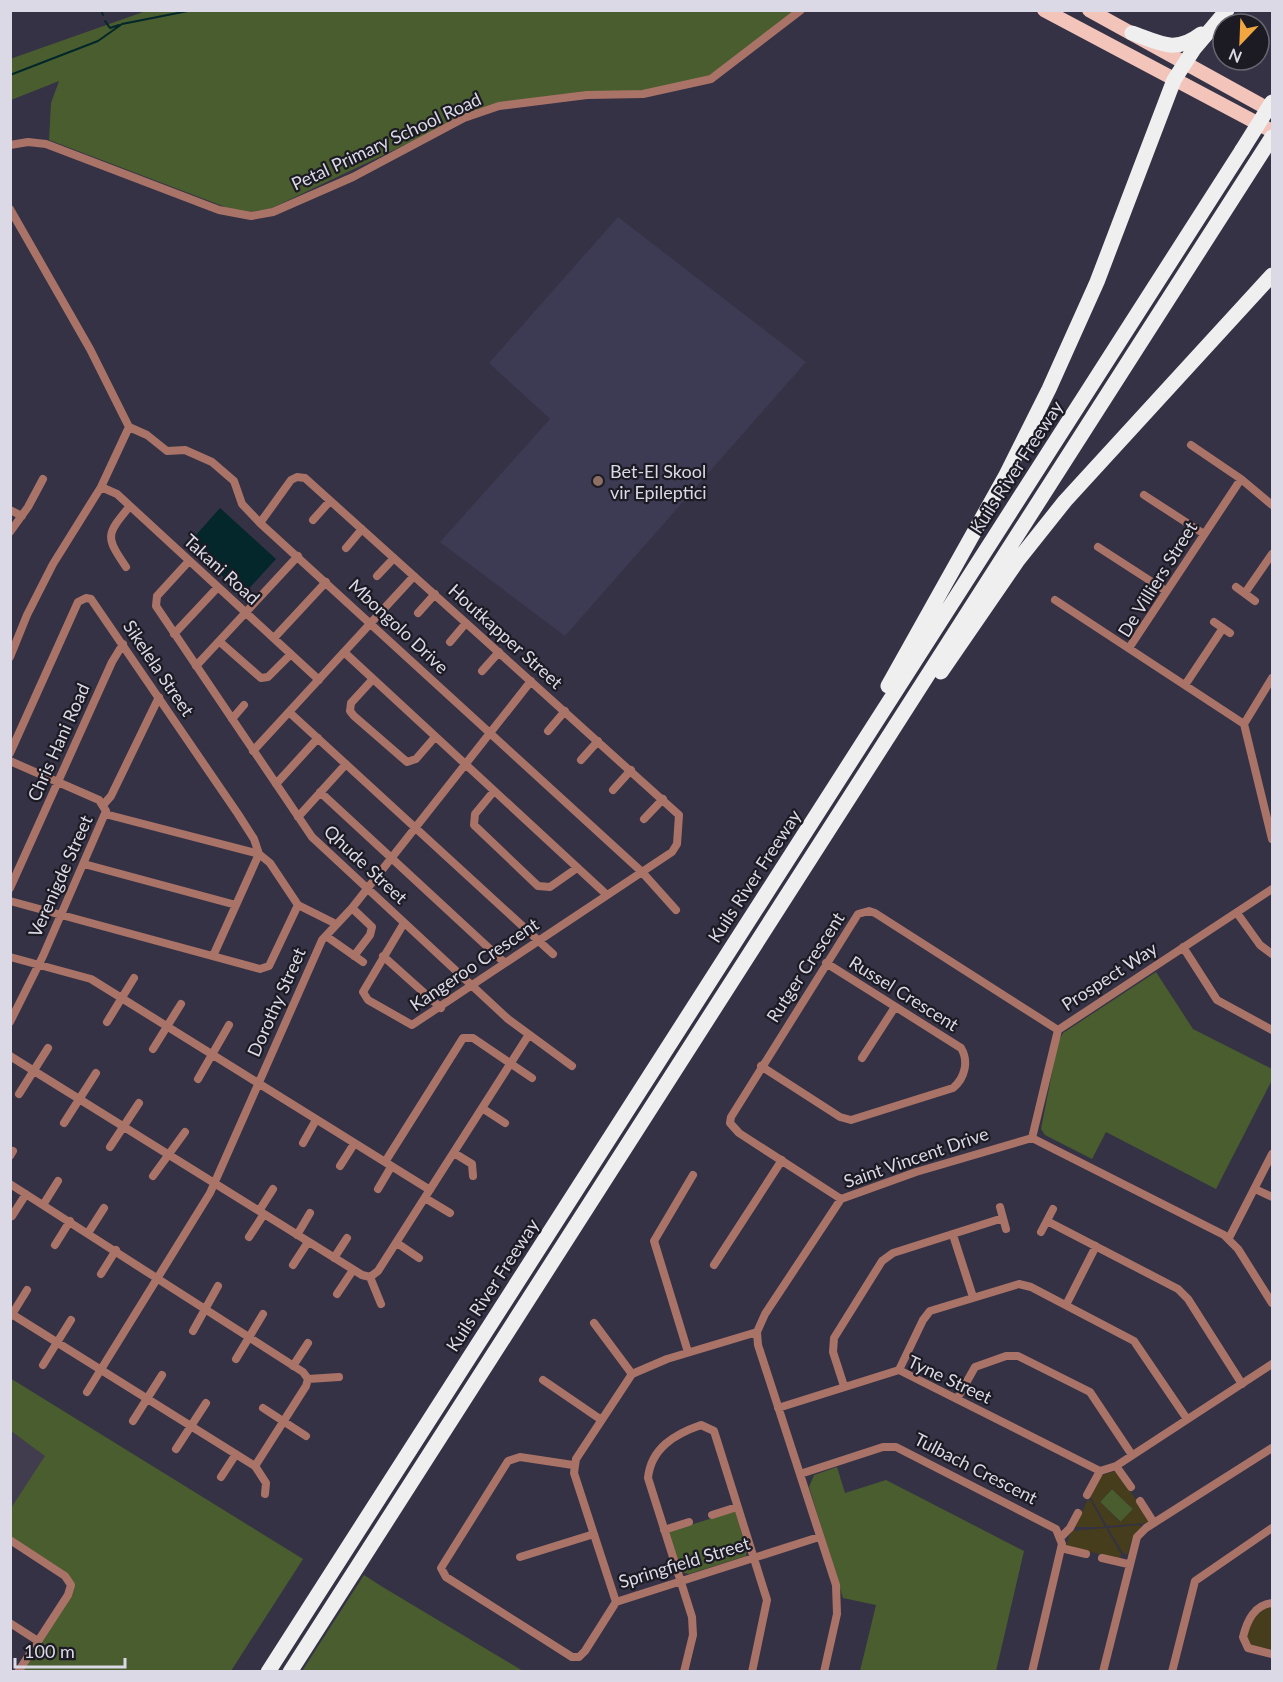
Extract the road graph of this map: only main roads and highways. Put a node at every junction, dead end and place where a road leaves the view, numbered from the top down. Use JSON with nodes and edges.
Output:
{"nodes":[{"id":1,"x":1044,"y":10,"type":"edge"},
{"id":2,"x":1089,"y":10,"type":"edge"},
{"id":3,"x":1211,"y":28,"type":"joint"},
{"id":4,"x":1132,"y":33,"type":"junction"},
{"id":5,"x":1184,"y":63,"type":"junction"},
{"id":6,"x":1174,"y":80,"type":"junction"},
{"id":7,"x":1272,"y":102,"type":"edge"},
{"id":8,"x":1272,"y":111,"type":"edge"},
{"id":9,"x":1272,"y":131,"type":"edge"},
{"id":10,"x":1272,"y":137,"type":"edge"},
{"id":11,"x":1272,"y":275,"type":"edge"},
{"id":12,"x":862,"y":743,"type":"junction"},
{"id":13,"x":877,"y":755,"type":"junction"},
{"id":14,"x":268,"y":1671,"type":"edge"},
{"id":15,"x":290,"y":1671,"type":"edge"}],
"edges":[{"from":1,"to":6,"type":"main road"},
{"from":2,"to":4,"type":"main road"},
{"from":3,"to":4,"type":"highway"},
{"from":3,"to":5,"type":"highway"},
{"from":4,"to":5,"type":"main road"},
{"from":5,"to":6,"type":"highway"},
{"from":5,"to":8,"type":"main road"},
{"from":6,"to":9,"type":"main road"},
{"from":6,"to":12,"type":"highway"},
{"from":7,"to":12,"type":"highway","name":"Kuils River Freeway","bridge":true},
{"from":10,"to":13,"type":"highway","name":"Kuils River Freeway"},
{"from":11,"to":13,"type":"highway"},
{"from":12,"to":14,"type":"highway","name":"Kuils River Freeway"},
{"from":13,"to":15,"type":"highway","name":"Kuils River Freeway"}]}
